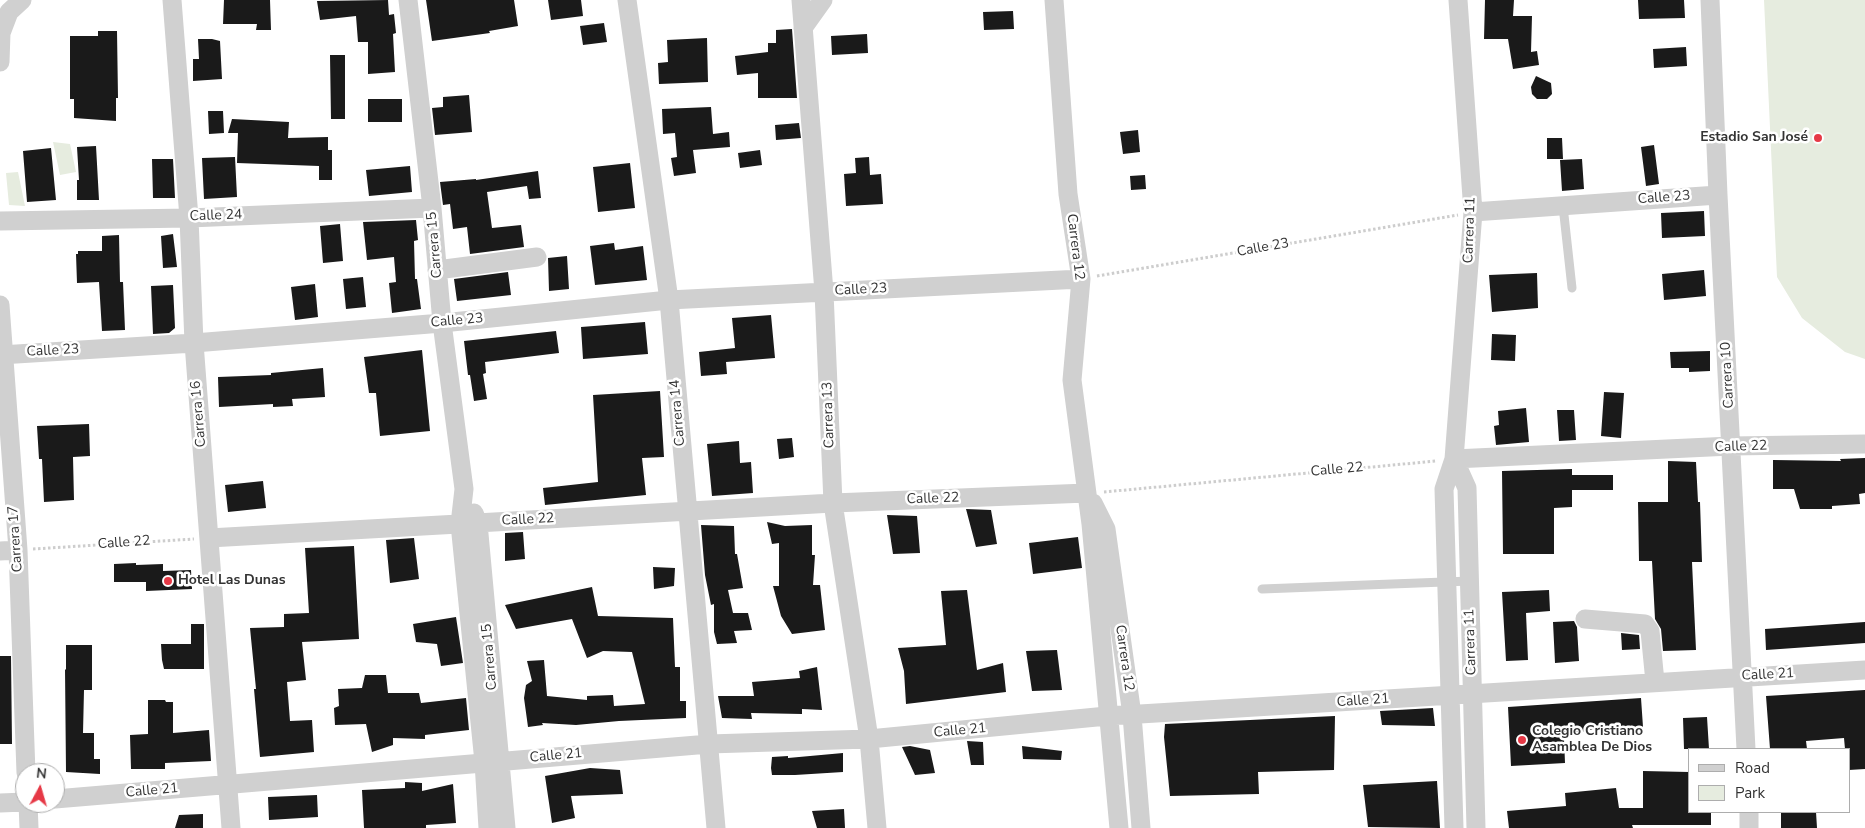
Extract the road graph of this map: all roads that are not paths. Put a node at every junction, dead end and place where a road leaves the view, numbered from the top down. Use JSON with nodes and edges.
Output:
{"nodes":[{"id":1,"x":172,"y":0,"type":"edge"},
{"id":2,"x":408,"y":0,"type":"edge"},
{"id":3,"x":627,"y":0,"type":"edge"},
{"id":4,"x":801,"y":0,"type":"edge"},
{"id":5,"x":822,"y":0,"type":"edge"},
{"id":6,"x":1054,"y":0,"type":"edge"},
{"id":7,"x":1458,"y":0,"type":"edge"},
{"id":8,"x":1710,"y":0,"type":"edge"},
{"id":9,"x":10,"y":6,"type":"edge"},
{"id":10,"x":804,"y":28,"type":"junction"},
{"id":11,"x":0,"y":62,"type":"edge"},
{"id":12,"x":1718,"y":194,"type":"junction"},
{"id":13,"x":1563,"y":206,"type":"junction"},
{"id":14,"x":432,"y":208,"type":"junction"},
{"id":15,"x":1473,"y":212,"type":"junction"},
{"id":16,"x":189,"y":218,"type":"junction"},
{"id":17,"x":0,"y":222,"type":"edge"},
{"id":18,"x":537,"y":257,"type":"dead end"},
{"id":19,"x":437,"y":270,"type":"junction"},
{"id":20,"x":1081,"y":279,"type":"junction"},
{"id":21,"x":1572,"y":288,"type":"dead end"},
{"id":22,"x":824,"y":292,"type":"junction"},
{"id":23,"x":669,"y":300,"type":"junction"},
{"id":24,"x":0,"y":304,"type":"edge"},
{"id":25,"x":442,"y":323,"type":"junction"},
{"id":26,"x":194,"y":343,"type":"junction"},
{"id":27,"x":2,"y":354,"type":"edge"},
{"id":28,"x":1865,"y":444,"type":"edge"},
{"id":29,"x":1731,"y":446,"type":"junction"},
{"id":30,"x":1454,"y":459,"type":"junction"},
{"id":31,"x":1087,"y":493,"type":"junction"},
{"id":32,"x":833,"y":503,"type":"junction"},
{"id":33,"x":686,"y":510,"type":"junction"},
{"id":34,"x":469,"y":524,"type":"junction"},
{"id":35,"x":209,"y":538,"type":"junction"},
{"id":36,"x":9,"y":551,"type":"edge"},
{"id":37,"x":1447,"y":582,"type":"junction"},
{"id":38,"x":1470,"y":582,"type":"junction"},
{"id":39,"x":1262,"y":589,"type":"dead end"},
{"id":40,"x":1585,"y":619,"type":"dead end"},
{"id":41,"x":1865,"y":670,"type":"edge"},
{"id":42,"x":1743,"y":677,"type":"junction"},
{"id":43,"x":1655,"y":682,"type":"junction"},
{"id":44,"x":1473,"y":694,"type":"junction"},
{"id":45,"x":1450,"y":695,"type":"junction"},
{"id":46,"x":1132,"y":715,"type":"junction"},
{"id":47,"x":1107,"y":716,"type":"junction"},
{"id":48,"x":869,"y":739,"type":"junction"},
{"id":49,"x":709,"y":744,"type":"junction"},
{"id":50,"x":1746,"y":748,"type":"edge"},
{"id":51,"x":492,"y":762,"type":"junction"},
{"id":52,"x":25,"y":763,"type":"edge"},
{"id":53,"x":228,"y":785,"type":"junction"},
{"id":54,"x":65,"y":798,"type":"edge"},
{"id":55,"x":15,"y":802,"type":"edge"},
{"id":56,"x":0,"y":803,"type":"edge"},
{"id":57,"x":27,"y":813,"type":"edge"},
{"id":58,"x":1749,"y":813,"type":"edge"},
{"id":59,"x":29,"y":828,"type":"edge"},
{"id":60,"x":232,"y":828,"type":"edge"},
{"id":61,"x":488,"y":828,"type":"edge"},
{"id":62,"x":506,"y":828,"type":"edge"},
{"id":63,"x":716,"y":828,"type":"edge"},
{"id":64,"x":877,"y":828,"type":"edge"},
{"id":65,"x":1119,"y":828,"type":"edge"},
{"id":66,"x":1141,"y":828,"type":"edge"},
{"id":67,"x":1454,"y":828,"type":"edge"},
{"id":68,"x":1476,"y":828,"type":"edge"},
{"id":69,"x":1750,"y":828,"type":"edge"}],
"edges":[{"from":1,"to":16,"type":"street","name":"Carrera 16"},
{"from":2,"to":14,"type":"street","name":"Carrera 15"},
{"from":3,"to":23,"type":"street","name":"Carrera 14"},
{"from":4,"to":10,"type":"street","name":"Carrera 13"},
{"from":5,"to":10,"type":"street"},
{"from":6,"to":20,"type":"street","name":"Carrera 12"},
{"from":7,"to":15,"type":"street","name":"Carrera 11"},
{"from":8,"to":12,"type":"street","name":"Carrera 10"},
{"from":9,"to":11,"type":"street"},
{"from":10,"to":22,"type":"street","name":"Carrera 13"},
{"from":12,"to":13,"type":"street","name":"Calle 23"},
{"from":12,"to":29,"type":"street","name":"Carrera 10"},
{"from":13,"to":15,"type":"street","name":"Calle 23"},
{"from":13,"to":21,"type":"lane"},
{"from":14,"to":16,"type":"street","name":"Calle 24"},
{"from":14,"to":19,"type":"street","name":"Carrera 15"},
{"from":15,"to":30,"type":"street","name":"Carrera 11"},
{"from":16,"to":17,"type":"street","name":"Calle 24"},
{"from":16,"to":26,"type":"street","name":"Carrera 16"},
{"from":18,"to":19,"type":"street"},
{"from":19,"to":25,"type":"street","name":"Carrera 15"},
{"from":20,"to":22,"type":"street","name":"Calle 23"},
{"from":20,"to":31,"type":"street","name":"Carrera 12"},
{"from":22,"to":23,"type":"street","name":"Calle 23"},
{"from":22,"to":32,"type":"street","name":"Carrera 13"},
{"from":23,"to":25,"type":"street","name":"Calle 23"},
{"from":23,"to":33,"type":"street","name":"Carrera 14"},
{"from":24,"to":27,"type":"street","name":"Carrera 17"},
{"from":25,"to":26,"type":"street","name":"Calle 23"},
{"from":25,"to":34,"type":"street","name":"Carrera 15"},
{"from":26,"to":27,"type":"street","name":"Calle 23"},
{"from":26,"to":35,"type":"street","name":"Carrera 16"},
{"from":27,"to":36,"type":"street","name":"Carrera 17"},
{"from":28,"to":29,"type":"street","name":"Calle 22"},
{"from":29,"to":30,"type":"street","name":"Calle 22"},
{"from":29,"to":42,"type":"street","name":"Carrera 10"},
{"from":30,"to":37,"type":"street","name":"Carrera 11"},
{"from":30,"to":38,"type":"street","name":"Carrera 11"},
{"from":31,"to":32,"type":"street","name":"Calle 22"},
{"from":31,"to":46,"type":"street","name":"Carrera 12"},
{"from":31,"to":47,"type":"street","name":"Carrera 12"},
{"from":32,"to":33,"type":"street","name":"Calle 22"},
{"from":32,"to":48,"type":"street","name":"Carrera 13"},
{"from":33,"to":34,"type":"street","name":"Calle 22"},
{"from":33,"to":49,"type":"street","name":"Carrera 14"},
{"from":34,"to":35,"type":"street","name":"Calle 22"},
{"from":34,"to":51,"type":"street","name":"Carrera 15"},
{"from":35,"to":53,"type":"street","name":"Carrera 16"},
{"from":36,"to":52,"type":"street","name":"Carrera 17"},
{"from":37,"to":38,"type":"lane"},
{"from":37,"to":39,"type":"lane"},
{"from":37,"to":45,"type":"street","name":"Carrera 11"},
{"from":38,"to":44,"type":"street","name":"Carrera 11"},
{"from":40,"to":43,"type":"street"},
{"from":41,"to":42,"type":"street","name":"Calle 21"},
{"from":42,"to":43,"type":"street","name":"Calle 21"},
{"from":42,"to":50,"type":"street","name":"Carrera 10"},
{"from":43,"to":44,"type":"street","name":"Calle 21"},
{"from":44,"to":45,"type":"street","name":"Calle 21"},
{"from":44,"to":68,"type":"street","name":"Carrera 11"},
{"from":45,"to":46,"type":"street","name":"Calle 21"},
{"from":45,"to":67,"type":"street","name":"Carrera 11"},
{"from":46,"to":47,"type":"street","name":"Calle 21"},
{"from":46,"to":66,"type":"street","name":"Carrera 12"},
{"from":47,"to":48,"type":"street","name":"Calle 21"},
{"from":47,"to":65,"type":"street","name":"Carrera 12"},
{"from":48,"to":49,"type":"street","name":"Calle 21"},
{"from":48,"to":64,"type":"street","name":"Carrera 13"},
{"from":49,"to":51,"type":"street","name":"Calle 21"},
{"from":49,"to":63,"type":"street","name":"Carrera 14"},
{"from":51,"to":53,"type":"street","name":"Calle 21"},
{"from":51,"to":61,"type":"street","name":"Carrera 15"},
{"from":51,"to":62,"type":"street","name":"Carrera 15"},
{"from":53,"to":54,"type":"street","name":"Calle 21"},
{"from":53,"to":60,"type":"street","name":"Carrera 16"},
{"from":55,"to":56,"type":"street"},
{"from":57,"to":59,"type":"street"},
{"from":58,"to":69,"type":"street"}]}
